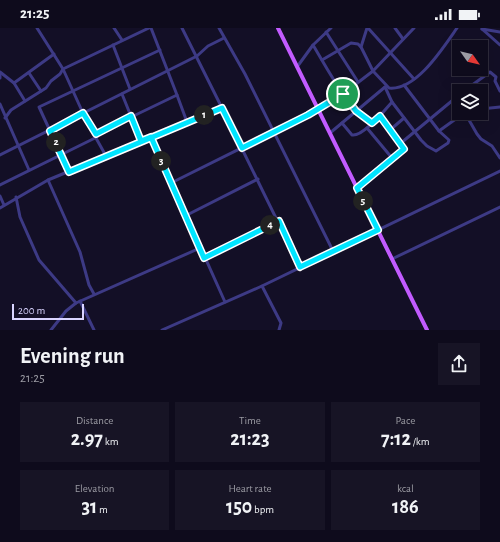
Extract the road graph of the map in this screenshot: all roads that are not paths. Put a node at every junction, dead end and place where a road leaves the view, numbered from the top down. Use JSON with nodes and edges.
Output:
{"nodes":[{"id":1,"x":36,"y":28,"type":"edge"},
{"id":2,"x":114,"y":28,"type":"edge"},
{"id":3,"x":148,"y":28,"type":"edge"},
{"id":4,"x":182,"y":28,"type":"edge"},
{"id":5,"x":219,"y":28,"type":"edge"},
{"id":6,"x":278,"y":28,"type":"edge"},
{"id":7,"x":331,"y":28,"type":"edge"},
{"id":8,"x":368,"y":28,"type":"edge"},
{"id":9,"x":395,"y":28,"type":"edge"},
{"id":10,"x":414,"y":28,"type":"edge"},
{"id":11,"x":457,"y":28,"type":"edge"},
{"id":12,"x":481,"y":28,"type":"edge"},
{"id":13,"x":326,"y":30,"type":"edge"},
{"id":14,"x":500,"y":32,"type":"edge"},
{"id":15,"x":224,"y":38,"type":"junction"},
{"id":16,"x":403,"y":39,"type":"junction"},
{"id":17,"x":122,"y":40,"type":"junction"},
{"id":18,"x":112,"y":45,"type":"junction"},
{"id":19,"x":313,"y":45,"type":"junction"},
{"id":20,"x":500,"y":45,"type":"edge"},
{"id":21,"x":361,"y":47,"type":"junction"},
{"id":22,"x":160,"y":50,"type":"junction"},
{"id":23,"x":338,"y":52,"type":"junction"},
{"id":24,"x":390,"y":52,"type":"junction"},
{"id":25,"x":54,"y":54,"type":"junction"},
{"id":26,"x":198,"y":56,"type":"junction"},
{"id":27,"x":322,"y":60,"type":"junction"},
{"id":28,"x":297,"y":67,"type":"junction"},
{"id":29,"x":121,"y":68,"type":"junction"},
{"id":30,"x":63,"y":69,"type":"junction"},
{"id":31,"x":168,"y":71,"type":"junction"},
{"id":32,"x":373,"y":72,"type":"junction"},
{"id":33,"x":0,"y":73,"type":"edge"},
{"id":34,"x":29,"y":73,"type":"junction"},
{"id":35,"x":500,"y":73,"type":"edge"},
{"id":36,"x":496,"y":77,"type":"junction"},
{"id":37,"x":0,"y":78,"type":"edge"},
{"id":38,"x":414,"y":79,"type":"junction"},
{"id":39,"x":358,"y":82,"type":"junction"},
{"id":40,"x":14,"y":83,"type":"junction"},
{"id":41,"x":474,"y":84,"type":"edge"},
{"id":42,"x":404,"y":85,"type":"junction"},
{"id":43,"x":385,"y":87,"type":"junction"},
{"id":44,"x":130,"y":89,"type":"junction"},
{"id":45,"x":72,"y":90,"type":"junction"},
{"id":46,"x":41,"y":91,"type":"junction"},
{"id":47,"x":500,"y":91,"type":"edge"},
{"id":48,"x":122,"y":94,"type":"junction"},
{"id":49,"x":343,"y":94,"type":"junction"},
{"id":50,"x":177,"y":95,"type":"junction"},
{"id":51,"x":25,"y":101,"type":"junction"},
{"id":52,"x":452,"y":101,"type":"edge"},
{"id":53,"x":392,"y":102,"type":"junction"},
{"id":54,"x":0,"y":104,"type":"edge"},
{"id":55,"x":500,"y":107,"type":"edge"},
{"id":56,"x":222,"y":108,"type":"junction"},
{"id":57,"x":488,"y":108,"type":"edge"},
{"id":58,"x":318,"y":110,"type":"junction"},
{"id":59,"x":356,"y":111,"type":"junction"},
{"id":60,"x":83,"y":113,"type":"junction"},
{"id":61,"x":131,"y":116,"type":"junction"},
{"id":62,"x":380,"y":116,"type":"junction"},
{"id":63,"x":5,"y":118,"type":"junction"},
{"id":64,"x":404,"y":118,"type":"junction"},
{"id":65,"x":430,"y":118,"type":"junction"},
{"id":66,"x":454,"y":120,"type":"edge"},
{"id":67,"x":468,"y":120,"type":"edge"},
{"id":68,"x":187,"y":122,"type":"junction"},
{"id":69,"x":342,"y":123,"type":"junction"},
{"id":70,"x":372,"y":123,"type":"junction"},
{"id":71,"x":367,"y":128,"type":"junction"},
{"id":72,"x":390,"y":130,"type":"junction"},
{"id":73,"x":439,"y":130,"type":"junction"},
{"id":74,"x":50,"y":131,"type":"junction"},
{"id":75,"x":416,"y":131,"type":"junction"},
{"id":76,"x":274,"y":132,"type":"junction"},
{"id":77,"x":330,"y":133,"type":"junction"},
{"id":78,"x":96,"y":136,"type":"junction"},
{"id":79,"x":151,"y":137,"type":"junction"},
{"id":80,"x":141,"y":141,"type":"junction"},
{"id":81,"x":401,"y":143,"type":"junction"},
{"id":82,"x":18,"y":146,"type":"junction"},
{"id":83,"x":242,"y":148,"type":"junction"},
{"id":84,"x":62,"y":154,"type":"junction"},
{"id":85,"x":0,"y":156,"type":"edge"},
{"id":86,"x":106,"y":156,"type":"junction"},
{"id":87,"x":392,"y":158,"type":"junction"},
{"id":88,"x":500,"y":158,"type":"edge"},
{"id":89,"x":29,"y":170,"type":"junction"},
{"id":90,"x":500,"y":171,"type":"edge"},
{"id":91,"x":69,"y":172,"type":"junction"},
{"id":92,"x":258,"y":179,"type":"junction"},
{"id":93,"x":48,"y":180,"type":"junction"},
{"id":94,"x":171,"y":183,"type":"junction"},
{"id":95,"x":0,"y":185,"type":"edge"},
{"id":96,"x":357,"y":188,"type":"junction"},
{"id":97,"x":0,"y":196,"type":"edge"},
{"id":98,"x":16,"y":197,"type":"junction"},
{"id":99,"x":4,"y":205,"type":"junction"},
{"id":100,"x":500,"y":207,"type":"edge"},
{"id":101,"x":0,"y":208,"type":"edge"},
{"id":102,"x":185,"y":216,"type":"junction"},
{"id":103,"x":279,"y":221,"type":"junction"},
{"id":104,"x":378,"y":230,"type":"junction"},
{"id":105,"x":200,"y":248,"type":"junction"},
{"id":106,"x":332,"y":251,"type":"junction"},
{"id":107,"x":204,"y":258,"type":"junction"},
{"id":108,"x":392,"y":259,"type":"junction"},
{"id":109,"x":300,"y":267,"type":"junction"},
{"id":110,"x":262,"y":286,"type":"junction"},
{"id":111,"x":94,"y":294,"type":"junction"},
{"id":112,"x":78,"y":302,"type":"junction"},
{"id":113,"x":225,"y":302,"type":"junction"},
{"id":114,"x":51,"y":330,"type":"edge"},
{"id":115,"x":94,"y":330,"type":"edge"},
{"id":116,"x":162,"y":330,"type":"edge"},
{"id":117,"x":280,"y":330,"type":"edge"},
{"id":118,"x":427,"y":330,"type":"edge"}],
"edges":[{"from":1,"to":25,"type":"street"},
{"from":2,"to":17,"type":"street"},
{"from":3,"to":17,"type":"street"},
{"from":3,"to":22,"type":"street"},
{"from":4,"to":26,"type":"street"},
{"from":5,"to":15,"type":"street"},
{"from":6,"to":28,"type":"main road"},
{"from":7,"to":13,"type":"street"},
{"from":8,"to":21,"type":"street"},
{"from":8,"to":24,"type":"street"},
{"from":9,"to":16,"type":"street"},
{"from":10,"to":16,"type":"street"},
{"from":11,"to":38,"type":"street"},
{"from":12,"to":14,"type":"street"},
{"from":12,"to":20,"type":"street"},
{"from":13,"to":19,"type":"street"},
{"from":13,"to":23,"type":"street"},
{"from":15,"to":26,"type":"street"},
{"from":15,"to":76,"type":"street"},
{"from":16,"to":24,"type":"street"},
{"from":17,"to":18,"type":"street"},
{"from":18,"to":29,"type":"street"},
{"from":18,"to":30,"type":"street"},
{"from":19,"to":27,"type":"street"},
{"from":19,"to":28,"type":"street"},
{"from":21,"to":23,"type":"street"},
{"from":21,"to":32,"type":"street"},
{"from":22,"to":29,"type":"street"},
{"from":22,"to":31,"type":"street"},
{"from":23,"to":27,"type":"street"},
{"from":23,"to":39,"type":"street"},
{"from":24,"to":32,"type":"street"},
{"from":24,"to":38,"type":"street"},
{"from":25,"to":30,"type":"street"},
{"from":25,"to":34,"type":"street"},
{"from":26,"to":31,"type":"street"},
{"from":26,"to":56,"type":"street"},
{"from":27,"to":49,"type":"street"},
{"from":28,"to":58,"type":"main road"},
{"from":29,"to":44,"type":"street"},
{"from":29,"to":45,"type":"street"},
{"from":30,"to":45,"type":"street"},
{"from":30,"to":46,"type":"street"},
{"from":31,"to":44,"type":"street"},
{"from":31,"to":50,"type":"street"},
{"from":32,"to":39,"type":"street"},
{"from":32,"to":43,"type":"street"},
{"from":33,"to":37,"type":"street"},
{"from":33,"to":40,"type":"street"},
{"from":34,"to":40,"type":"street"},
{"from":34,"to":46,"type":"street"},
{"from":35,"to":36,"type":"street"},
{"from":36,"to":41,"type":"street"},
{"from":36,"to":47,"type":"street"},
{"from":38,"to":42,"type":"street"},
{"from":39,"to":49,"type":"street"},
{"from":40,"to":51,"type":"street"},
{"from":42,"to":43,"type":"street"},
{"from":42,"to":65,"type":"street"},
{"from":43,"to":53,"type":"street"},
{"from":43,"to":59,"type":"street"},
{"from":44,"to":48,"type":"street"},
{"from":45,"to":60,"type":"street"},
{"from":45,"to":74,"type":"street"},
{"from":46,"to":51,"type":"street"},
{"from":48,"to":60,"type":"street"},
{"from":48,"to":61,"type":"street"},
{"from":49,"to":58,"type":"street"},
{"from":49,"to":59,"type":"street"},
{"from":50,"to":61,"type":"street"},
{"from":50,"to":68,"type":"street"},
{"from":51,"to":63,"type":"street"},
{"from":52,"to":65,"type":"street"},
{"from":53,"to":62,"type":"street"},
{"from":53,"to":64,"type":"street"},
{"from":54,"to":63,"type":"street"},
{"from":55,"to":57,"type":"street"},
{"from":56,"to":68,"type":"street"},
{"from":56,"to":83,"type":"street"},
{"from":58,"to":76,"type":"street"},
{"from":58,"to":77,"type":"main road"},
{"from":59,"to":69,"type":"street"},
{"from":59,"to":70,"type":"street"},
{"from":60,"to":74,"type":"street"},
{"from":60,"to":78,"type":"street"},
{"from":61,"to":78,"type":"street"},
{"from":61,"to":80,"type":"street"},
{"from":62,"to":70,"type":"street"},
{"from":62,"to":72,"type":"street"},
{"from":63,"to":82,"type":"street"},
{"from":64,"to":72,"type":"street"},
{"from":64,"to":75,"type":"street"},
{"from":65,"to":73,"type":"street"},
{"from":65,"to":75,"type":"street"},
{"from":66,"to":73,"type":"street"},
{"from":67,"to":88,"type":"street"},
{"from":68,"to":79,"type":"street"},
{"from":69,"to":71,"type":"street"},
{"from":69,"to":77,"type":"street"},
{"from":70,"to":71,"type":"street"},
{"from":71,"to":87,"type":"street"},
{"from":72,"to":81,"type":"street"},
{"from":73,"to":75,"type":"street"},
{"from":74,"to":82,"type":"street"},
{"from":74,"to":84,"type":"street"},
{"from":75,"to":81,"type":"street"},
{"from":76,"to":83,"type":"street"},
{"from":76,"to":106,"type":"street"},
{"from":77,"to":96,"type":"main road"},
{"from":78,"to":84,"type":"street"},
{"from":78,"to":86,"type":"street"},
{"from":79,"to":80,"type":"street"},
{"from":79,"to":94,"type":"street"},
{"from":80,"to":86,"type":"street"},
{"from":81,"to":87,"type":"street"},
{"from":82,"to":85,"type":"street"},
{"from":82,"to":89,"type":"street"},
{"from":83,"to":92,"type":"street"},
{"from":83,"to":94,"type":"street"},
{"from":84,"to":89,"type":"street"},
{"from":84,"to":91,"type":"street"},
{"from":86,"to":91,"type":"street"},
{"from":87,"to":96,"type":"street"},
{"from":89,"to":95,"type":"street"},
{"from":90,"to":104,"type":"street"},
{"from":91,"to":93,"type":"street"},
{"from":92,"to":102,"type":"street"},
{"from":92,"to":103,"type":"street"},
{"from":93,"to":98,"type":"street"},
{"from":93,"to":111,"type":"street"},
{"from":94,"to":102,"type":"street"},
{"from":96,"to":104,"type":"main road"},
{"from":97,"to":99,"type":"street"},
{"from":98,"to":99,"type":"street"},
{"from":98,"to":112,"type":"street"},
{"from":99,"to":101,"type":"street"},
{"from":100,"to":108,"type":"street"},
{"from":102,"to":105,"type":"street"},
{"from":103,"to":107,"type":"street"},
{"from":103,"to":109,"type":"street"},
{"from":104,"to":106,"type":"street"},
{"from":104,"to":108,"type":"main road"},
{"from":105,"to":107,"type":"street"},
{"from":105,"to":111,"type":"street"},
{"from":106,"to":109,"type":"street"},
{"from":107,"to":113,"type":"street"},
{"from":108,"to":118,"type":"main road"},
{"from":109,"to":110,"type":"street"},
{"from":110,"to":113,"type":"street"},
{"from":110,"to":117,"type":"street"},
{"from":111,"to":112,"type":"street"},
{"from":112,"to":114,"type":"street"},
{"from":112,"to":115,"type":"street"},
{"from":113,"to":116,"type":"street"}]}
